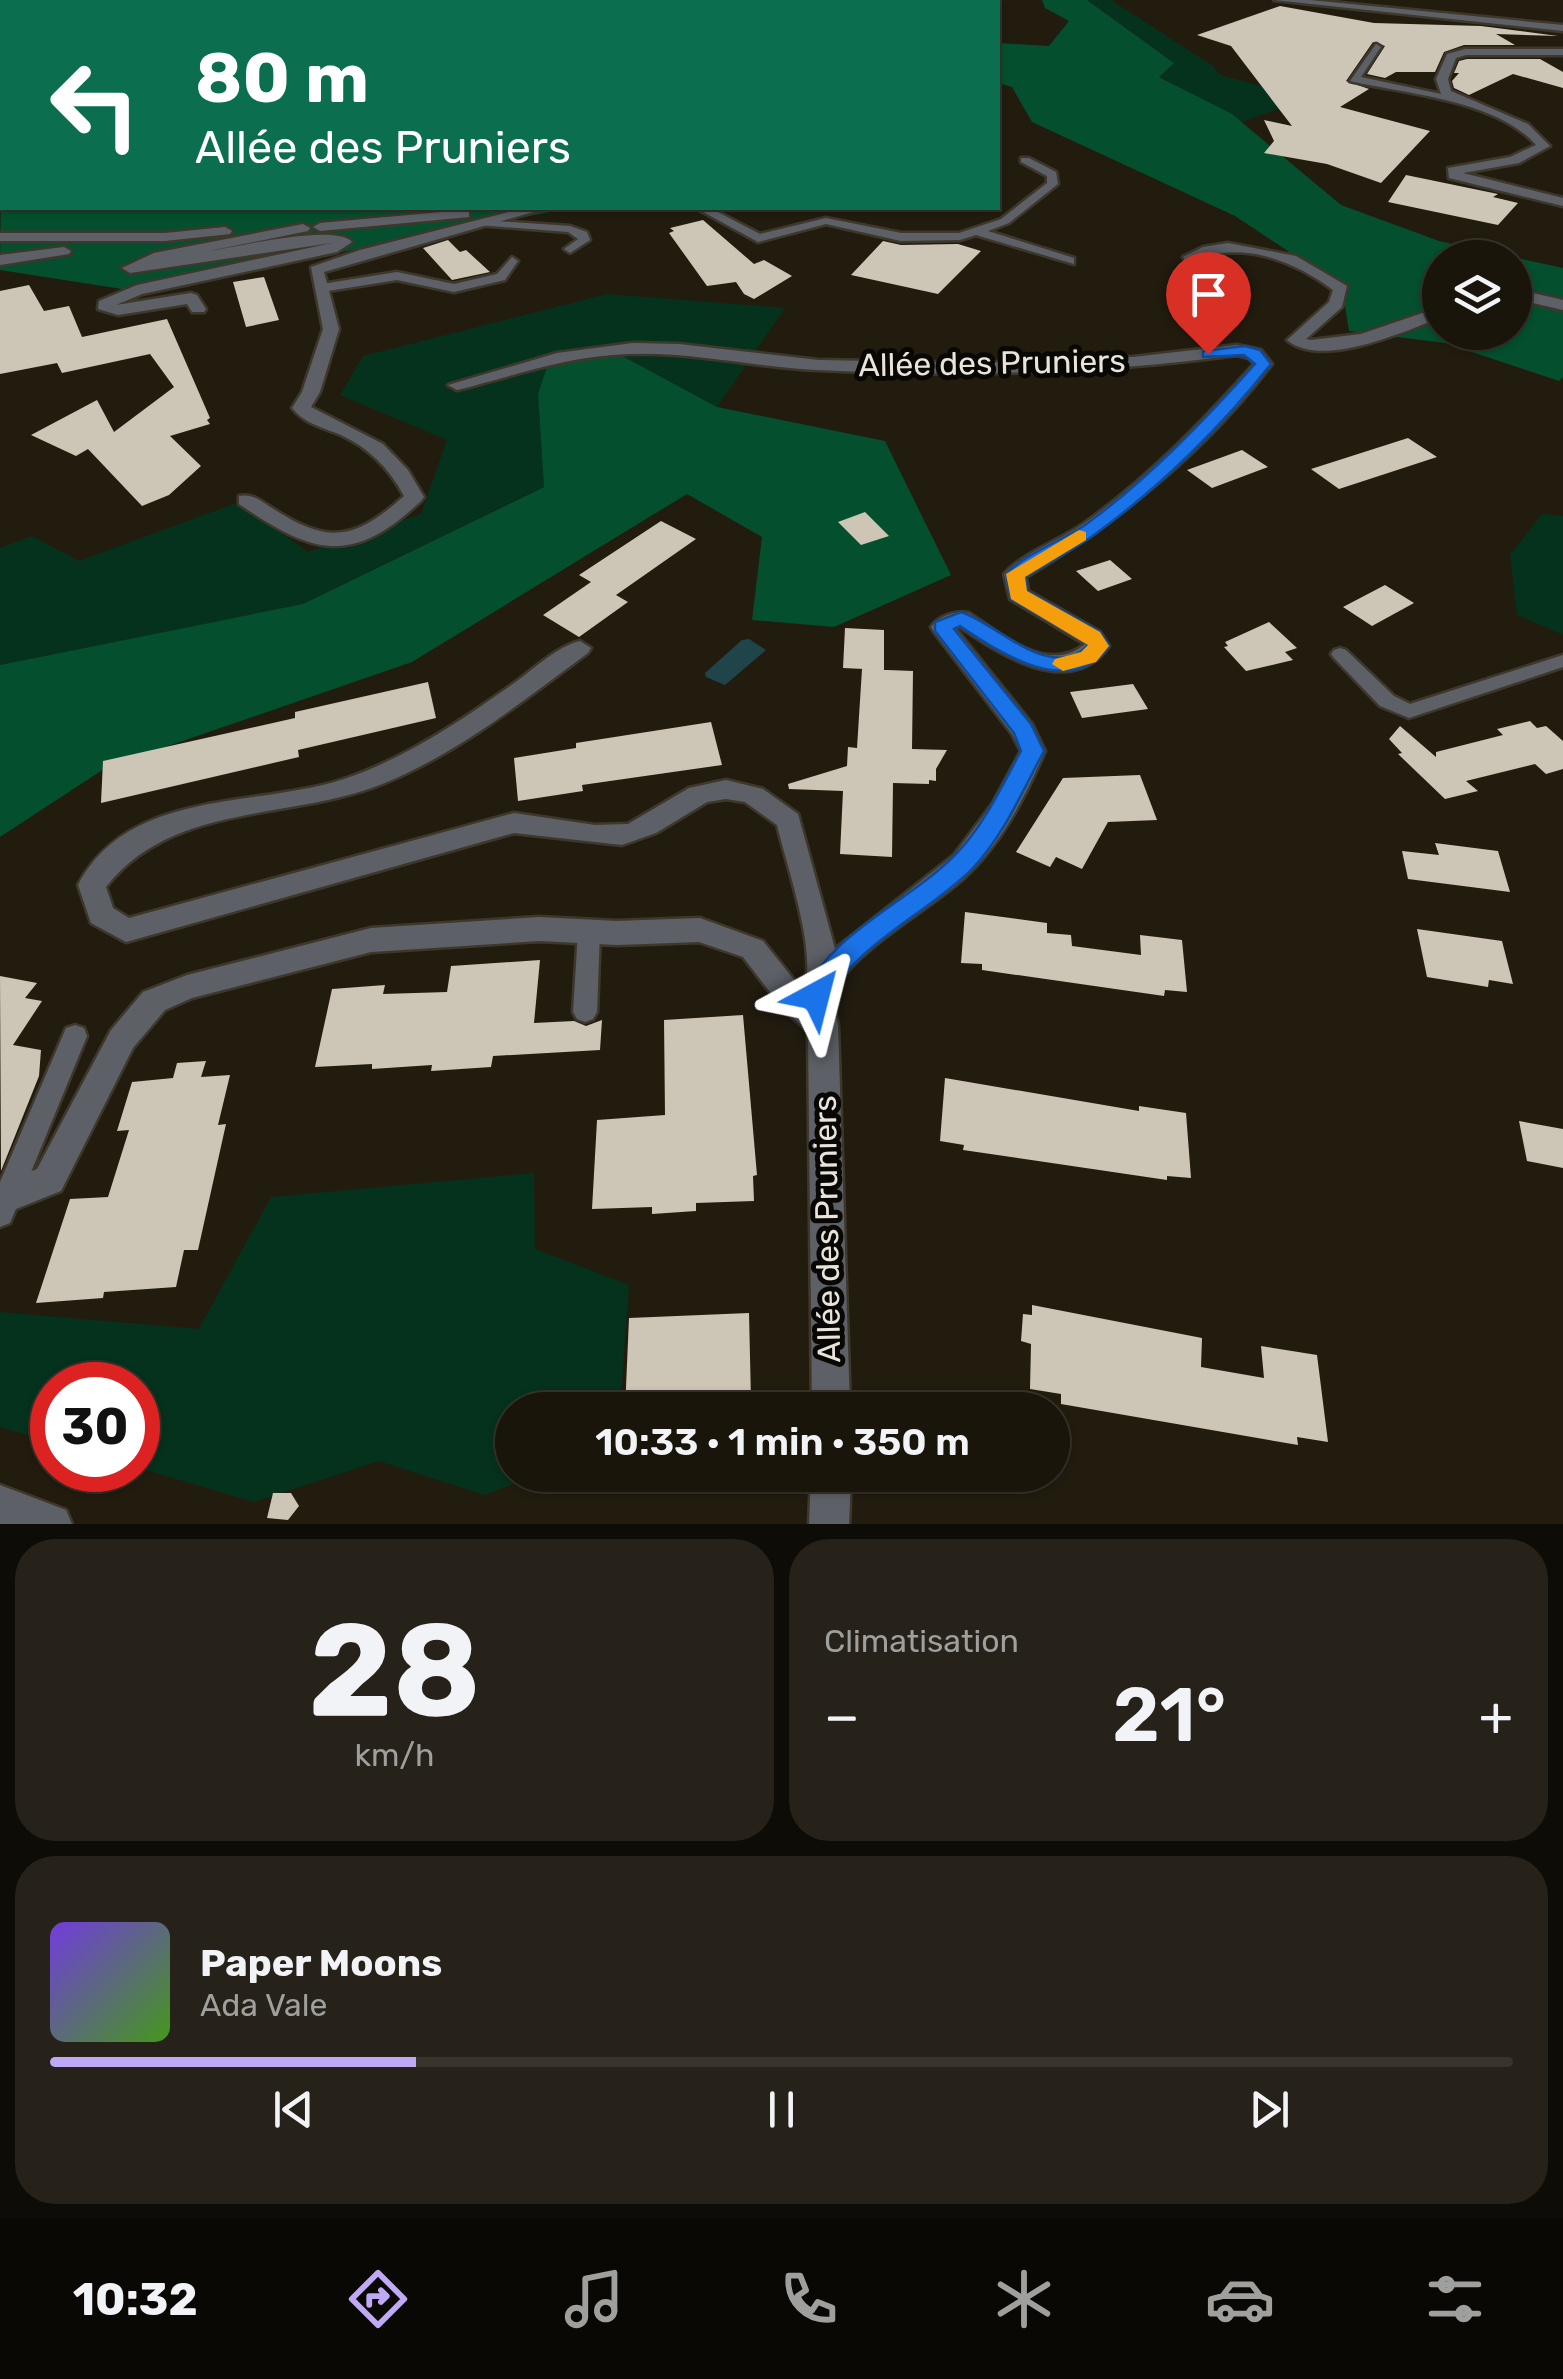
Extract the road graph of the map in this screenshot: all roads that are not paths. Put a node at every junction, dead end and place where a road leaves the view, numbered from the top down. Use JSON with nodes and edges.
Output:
{"nodes":[{"id":1,"x":1279,"y":0,"type":"edge"},
{"id":2,"x":1563,"y":28,"type":"edge"},
{"id":3,"x":1376,"y":47,"type":"dead end"},
{"id":4,"x":1563,"y":52,"type":"edge"},
{"id":5,"x":1462,"y":101,"type":"junction"},
{"id":6,"x":1025,"y":160,"type":"dead end"},
{"id":7,"x":1563,"y":202,"type":"edge"},
{"id":8,"x":485,"y":210,"type":"edge"},
{"id":9,"x":533,"y":210,"type":"edge"},
{"id":10,"x":706,"y":210,"type":"edge"},
{"id":11,"x":482,"y":224,"type":"junction"},
{"id":12,"x":303,"y":228,"type":"junction"},
{"id":13,"x":980,"y":232,"type":"junction"},
{"id":14,"x":0,"y":237,"type":"edge"},
{"id":15,"x":112,"y":238,"type":"junction"},
{"id":16,"x":570,"y":248,"type":"dead end"},
{"id":17,"x":0,"y":260,"type":"edge"},
{"id":18,"x":512,"y":261,"type":"dead end"},
{"id":19,"x":1070,"y":261,"type":"dead end"},
{"id":20,"x":322,"y":288,"type":"junction"},
{"id":21,"x":1200,"y":298,"type":"dead end"},
{"id":22,"x":1532,"y":298,"type":"edge"},
{"id":23,"x":1563,"y":305,"type":"edge"},
{"id":24,"x":198,"y":309,"type":"dead end"},
{"id":25,"x":1422,"y":318,"type":"edge"},
{"id":26,"x":457,"y":385,"type":"dead end"},
{"id":27,"x":246,"y":500,"type":"dead end"},
{"id":28,"x":580,"y":648,"type":"dead end"},
{"id":29,"x":1340,"y":654,"type":"dead end"},
{"id":30,"x":1563,"y":660,"type":"edge"},
{"id":31,"x":589,"y":932,"type":"junction"},
{"id":32,"x":822,"y":981,"type":"junction"},
{"id":33,"x":585,"y":1012,"type":"dead end"},
{"id":34,"x":822,"y":1025,"type":"junction"},
{"id":35,"x":75,"y":1036,"type":"dead end"},
{"id":36,"x":3,"y":1205,"type":"edge"},
{"id":37,"x":831,"y":1392,"type":"edge"},
{"id":38,"x":830,"y":1492,"type":"edge"},
{"id":39,"x":0,"y":1506,"type":"edge"},
{"id":40,"x":52,"y":1524,"type":"edge"},
{"id":41,"x":829,"y":1524,"type":"edge"}],
"edges":[{"from":1,"to":2,"type":"street"},
{"from":3,"to":5,"type":"street"},
{"from":4,"to":5,"type":"street"},
{"from":5,"to":7,"type":"street"},
{"from":6,"to":13,"type":"lane"},
{"from":8,"to":12,"type":"street"},
{"from":9,"to":11,"type":"street"},
{"from":10,"to":13,"type":"lane"},
{"from":11,"to":16,"type":"lane"},
{"from":11,"to":20,"type":"street"},
{"from":12,"to":15,"type":"street"},
{"from":12,"to":24,"type":"street"},
{"from":13,"to":19,"type":"lane"},
{"from":14,"to":15,"type":"street"},
{"from":15,"to":17,"type":"street"},
{"from":18,"to":20,"type":"lane"},
{"from":20,"to":27,"type":"street"},
{"from":21,"to":25,"type":"street"},
{"from":22,"to":23,"type":"street"},
{"from":26,"to":32,"type":"street","name":"Allée des Pruniers"},
{"from":28,"to":32,"type":"street"},
{"from":29,"to":30,"type":"lane"},
{"from":31,"to":33,"type":"lane"},
{"from":31,"to":34,"type":"street"},
{"from":31,"to":36,"type":"street"},
{"from":32,"to":34,"type":"street","name":"Allée des Pruniers"},
{"from":34,"to":37,"type":"street","name":"Allée des Pruniers"},
{"from":35,"to":36,"type":"lane"},
{"from":38,"to":41,"type":"street"},
{"from":39,"to":40,"type":"street"}]}
